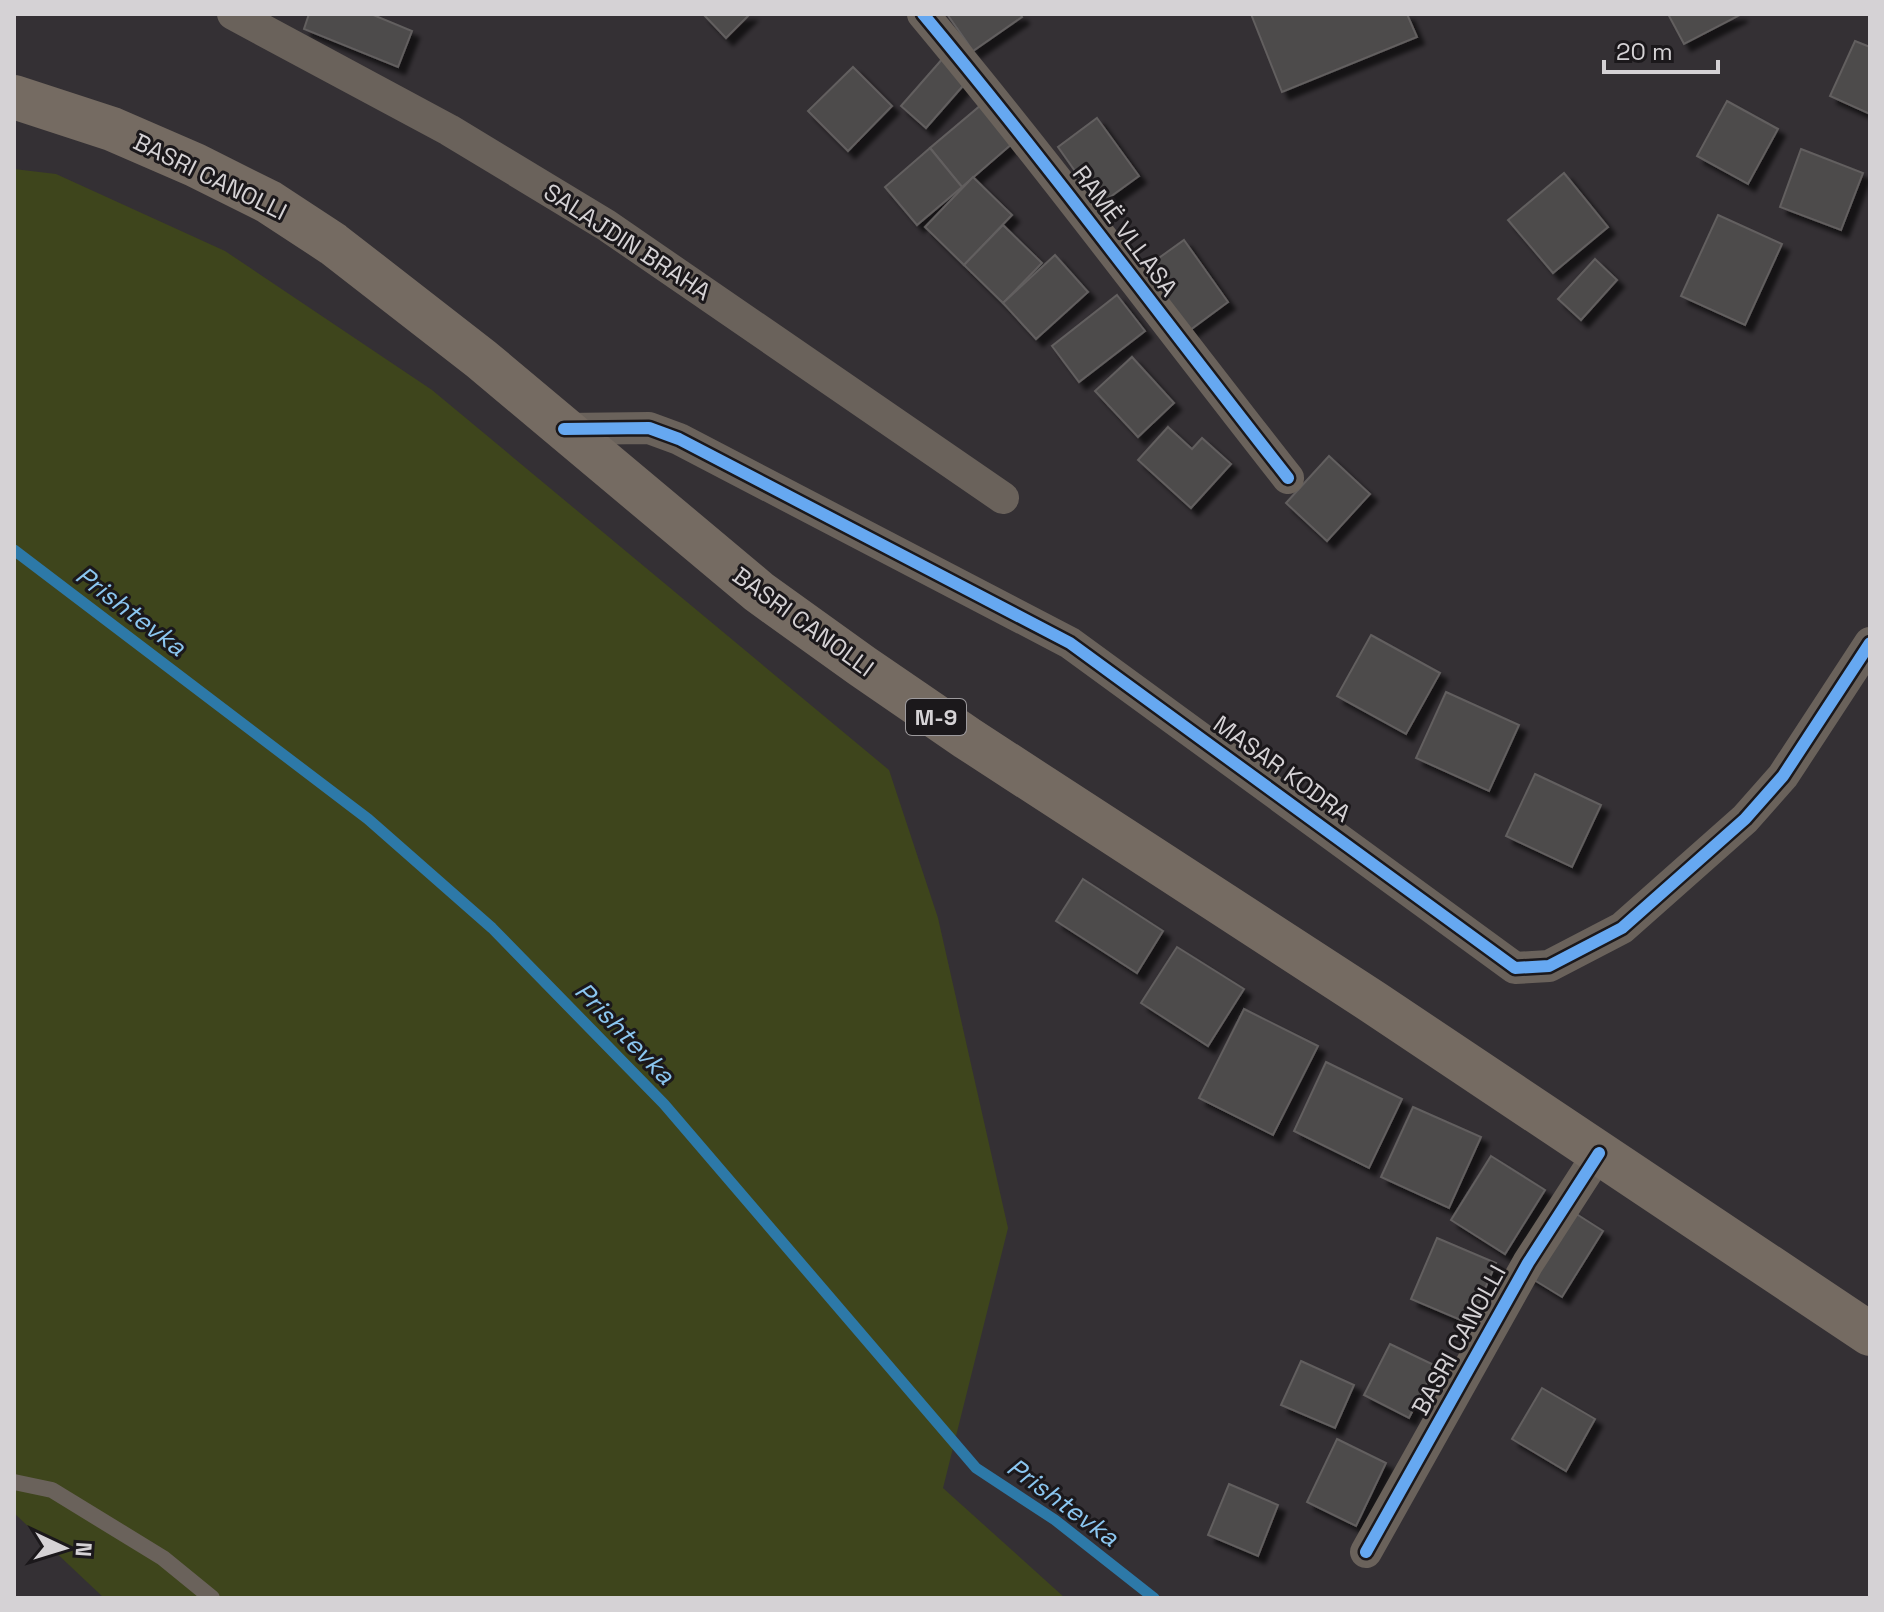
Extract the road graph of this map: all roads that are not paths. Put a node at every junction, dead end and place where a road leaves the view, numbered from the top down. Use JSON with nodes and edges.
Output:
{"nodes":[{"id":1,"x":233,"y":14,"type":"edge"},
{"id":2,"x":923,"y":14,"type":"edge"},
{"id":3,"x":14,"y":97,"type":"edge"},
{"id":4,"x":564,"y":429,"type":"junction"},
{"id":5,"x":1288,"y":478,"type":"dead end"},
{"id":6,"x":1003,"y":498,"type":"dead end"},
{"id":7,"x":1870,"y":643,"type":"edge"},
{"id":8,"x":1599,"y":1153,"type":"junction"},
{"id":9,"x":1870,"y":1334,"type":"edge"},
{"id":10,"x":14,"y":1482,"type":"edge"},
{"id":11,"x":1366,"y":1552,"type":"dead end"},
{"id":12,"x":212,"y":1598,"type":"edge"}],
"edges":[{"from":1,"to":6,"type":"street","name":"SALAJDIN BRAHA"},
{"from":2,"to":5,"type":"street","name":"RAMË VLLASA"},
{"from":3,"to":4,"type":"main road","name":"BASRI CANOLLI","number":"M-9"},
{"from":4,"to":7,"type":"street","name":"MASAR KODRA"},
{"from":4,"to":8,"type":"main road","name":"BASRI CANOLLI","number":"M-9"},
{"from":8,"to":9,"type":"main road","name":"BASRI CANOLLI","number":"M-9"},
{"from":8,"to":11,"type":"street","name":"BASRI CANOLLI"},
{"from":10,"to":12,"type":"lane"}]}
